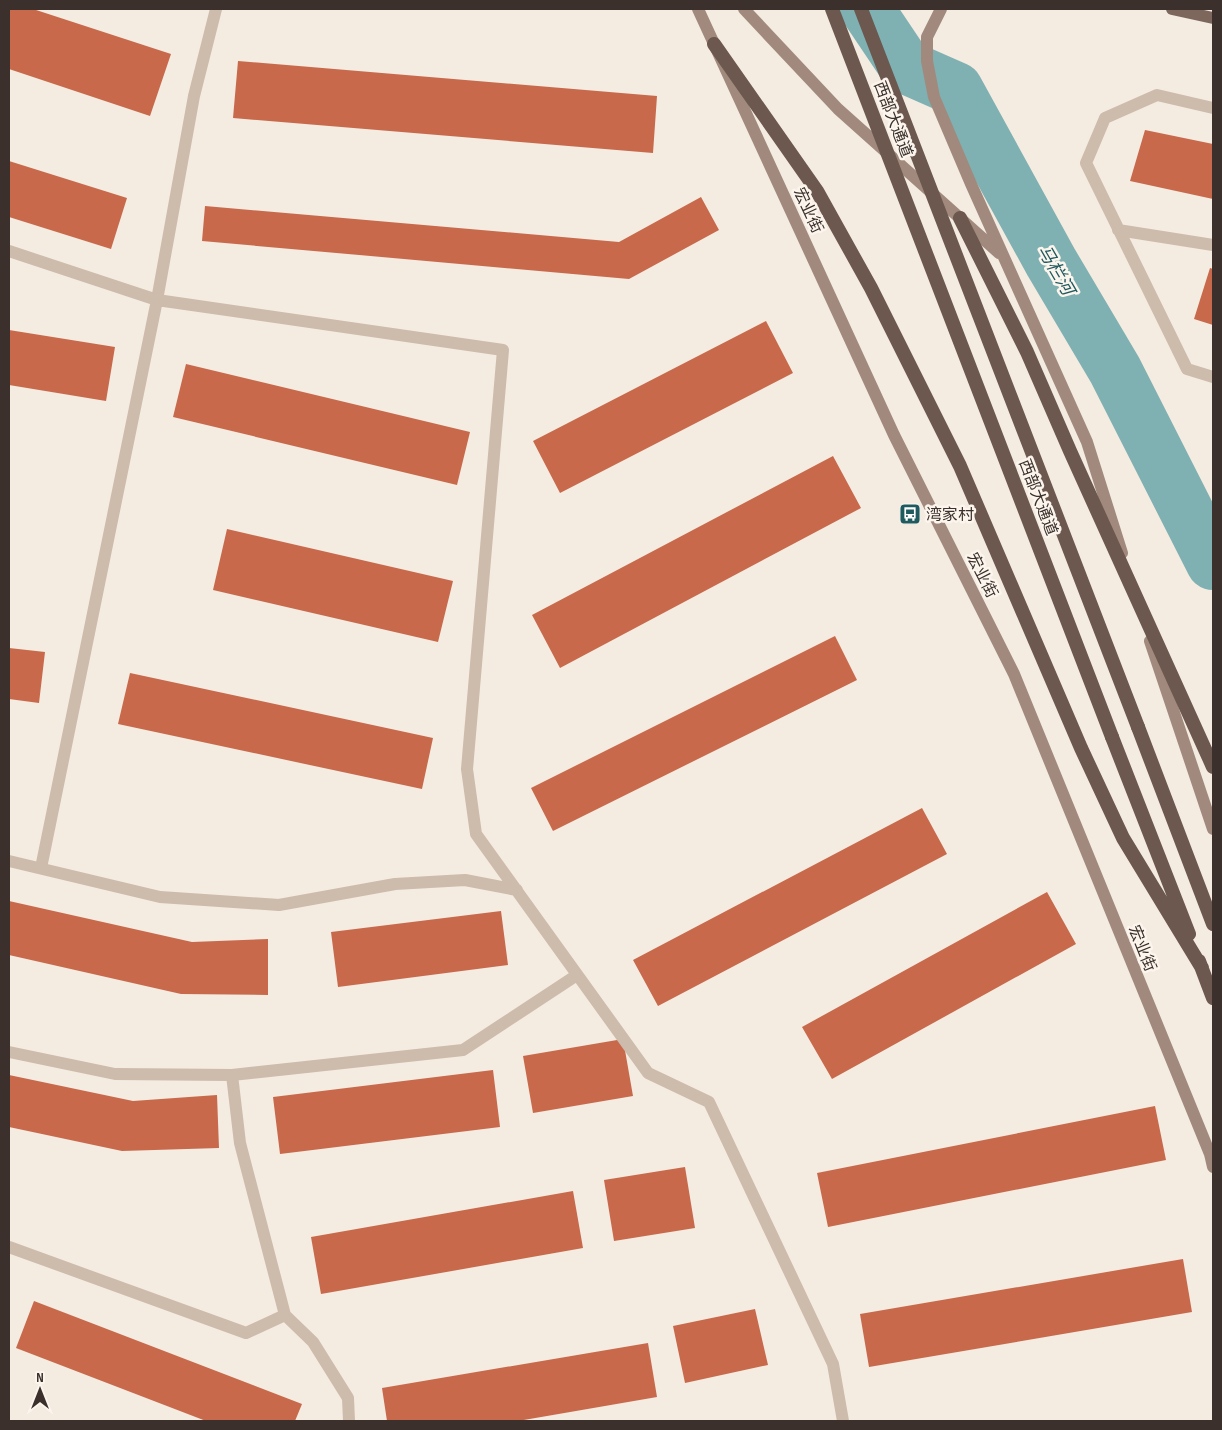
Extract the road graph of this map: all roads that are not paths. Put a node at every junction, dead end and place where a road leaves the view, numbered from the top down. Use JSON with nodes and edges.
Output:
{"nodes":[{"id":1,"x":216,"y":9,"type":"edge"},
{"id":2,"x":698,"y":9,"type":"edge"},
{"id":3,"x":744,"y":9,"type":"edge"},
{"id":4,"x":832,"y":9,"type":"edge"},
{"id":5,"x":861,"y":9,"type":"edge"},
{"id":6,"x":941,"y":9,"type":"edge"},
{"id":7,"x":1172,"y":9,"type":"edge"},
{"id":8,"x":1213,"y":18,"type":"edge"},
{"id":9,"x":714,"y":44,"type":"junction"},
{"id":10,"x":1213,"y":108,"type":"edge"},
{"id":11,"x":960,"y":218,"type":"junction"},
{"id":12,"x":1118,"y":230,"type":"junction"},
{"id":13,"x":1213,"y":244,"type":"edge"},
{"id":14,"x":9,"y":251,"type":"edge"},
{"id":15,"x":1003,"y":256,"type":"junction"},
{"id":16,"x":157,"y":300,"type":"junction"},
{"id":17,"x":1213,"y":378,"type":"edge"},
{"id":18,"x":1213,"y":767,"type":"edge"},
{"id":19,"x":1213,"y":829,"type":"edge"},
{"id":20,"x":9,"y":861,"type":"edge"},
{"id":21,"x":41,"y":868,"type":"junction"},
{"id":22,"x":517,"y":890,"type":"junction"},
{"id":23,"x":1213,"y":924,"type":"edge"},
{"id":24,"x":1202,"y":968,"type":"junction"},
{"id":25,"x":578,"y":975,"type":"junction"},
{"id":26,"x":1213,"y":998,"type":"edge"},
{"id":27,"x":9,"y":1052,"type":"edge"},
{"id":28,"x":232,"y":1074,"type":"junction"},
{"id":29,"x":1213,"y":1167,"type":"edge"},
{"id":30,"x":9,"y":1247,"type":"edge"},
{"id":31,"x":285,"y":1315,"type":"junction"},
{"id":32,"x":349,"y":1421,"type":"edge"},
{"id":33,"x":843,"y":1421,"type":"edge"}],
"edges":[{"from":1,"to":16,"type":"street"},
{"from":2,"to":9,"type":"main road","name":"宏业街"},
{"from":3,"to":11,"type":"main road","bridge":true},
{"from":4,"to":24,"type":"highway","name":"西部大通道","bridge":true},
{"from":5,"to":23,"type":"highway","name":"西部大通道","bridge":true},
{"from":6,"to":15,"type":"main road"},
{"from":7,"to":8,"type":"main road"},
{"from":9,"to":24,"type":"highway"},
{"from":9,"to":29,"type":"main road","name":"宏业街"},
{"from":10,"to":12,"type":"street"},
{"from":11,"to":15,"type":"main road"},
{"from":11,"to":18,"type":"highway","bridge":true},
{"from":12,"to":13,"type":"street"},
{"from":12,"to":17,"type":"street"},
{"from":14,"to":16,"type":"street"},
{"from":15,"to":19,"type":"main road"},
{"from":16,"to":21,"type":"street"},
{"from":16,"to":22,"type":"street"},
{"from":20,"to":21,"type":"street"},
{"from":21,"to":22,"type":"street"},
{"from":22,"to":25,"type":"street"},
{"from":24,"to":26,"type":"highway","name":"西部大通道"},
{"from":25,"to":28,"type":"street"},
{"from":25,"to":33,"type":"street"},
{"from":27,"to":28,"type":"street"},
{"from":28,"to":31,"type":"street"},
{"from":30,"to":31,"type":"street"},
{"from":31,"to":32,"type":"street"}]}
